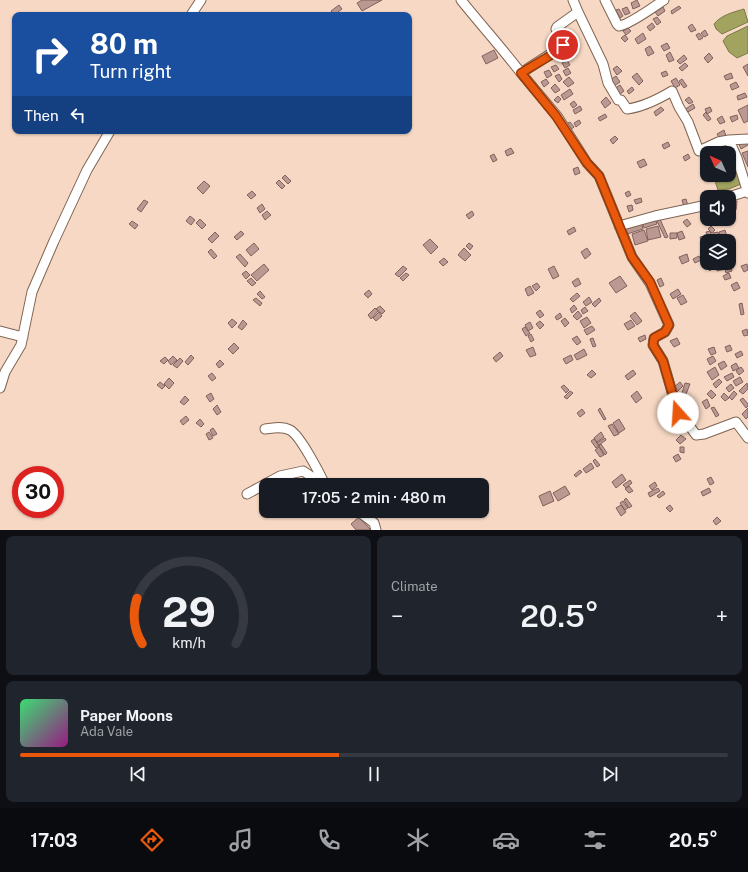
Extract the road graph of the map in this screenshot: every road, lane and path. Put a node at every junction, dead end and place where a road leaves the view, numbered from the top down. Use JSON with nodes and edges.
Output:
{"nodes":[{"id":1,"x":201,"y":0,"type":"edge"},
{"id":2,"x":462,"y":0,"type":"edge"},
{"id":3,"x":605,"y":0,"type":"edge"},
{"id":4,"x":664,"y":0,"type":"edge"},
{"id":5,"x":578,"y":4,"type":"edge"},
{"id":6,"x":193,"y":12,"type":"edge"},
{"id":7,"x":521,"y":73,"type":"junction"},
{"id":8,"x":108,"y":134,"type":"edge"},
{"id":9,"x":748,"y":139,"type":"edge"},
{"id":10,"x":729,"y":140,"type":"junction"},
{"id":11,"x":748,"y":192,"type":"edge"},
{"id":12,"x":736,"y":195,"type":"edge"},
{"id":13,"x":700,"y":206,"type":"edge"},
{"id":14,"x":619,"y":226,"type":"junction"},
{"id":15,"x":0,"y":331,"type":"edge"},
{"id":16,"x":22,"y":337,"type":"junction"},
{"id":17,"x":0,"y":388,"type":"edge"},
{"id":18,"x":265,"y":429,"type":"dead end"},
{"id":19,"x":748,"y":438,"type":"edge"},
{"id":20,"x":276,"y":478,"type":"edge"},
{"id":21,"x":314,"y":478,"type":"edge"},
{"id":22,"x":322,"y":478,"type":"edge"},
{"id":23,"x":259,"y":487,"type":"edge"},
{"id":24,"x":247,"y":494,"type":"dead end"},
{"id":25,"x":367,"y":518,"type":"edge"},
{"id":26,"x":376,"y":530,"type":"edge"}],
"edges":[{"from":1,"to":6,"type":"street"},
{"from":2,"to":7,"type":"street"},
{"from":3,"to":4,"type":"street"},
{"from":5,"to":7,"type":"street"},
{"from":5,"to":10,"type":"street"},
{"from":7,"to":14,"type":"street"},
{"from":8,"to":16,"type":"street"},
{"from":9,"to":10,"type":"street"},
{"from":10,"to":11,"type":"street"},
{"from":11,"to":12,"type":"street"},
{"from":13,"to":14,"type":"street"},
{"from":14,"to":19,"type":"street"},
{"from":15,"to":16,"type":"street"},
{"from":16,"to":17,"type":"street"},
{"from":18,"to":22,"type":"street"},
{"from":20,"to":21,"type":"street"},
{"from":23,"to":24,"type":"street"},
{"from":25,"to":26,"type":"street"}]}
